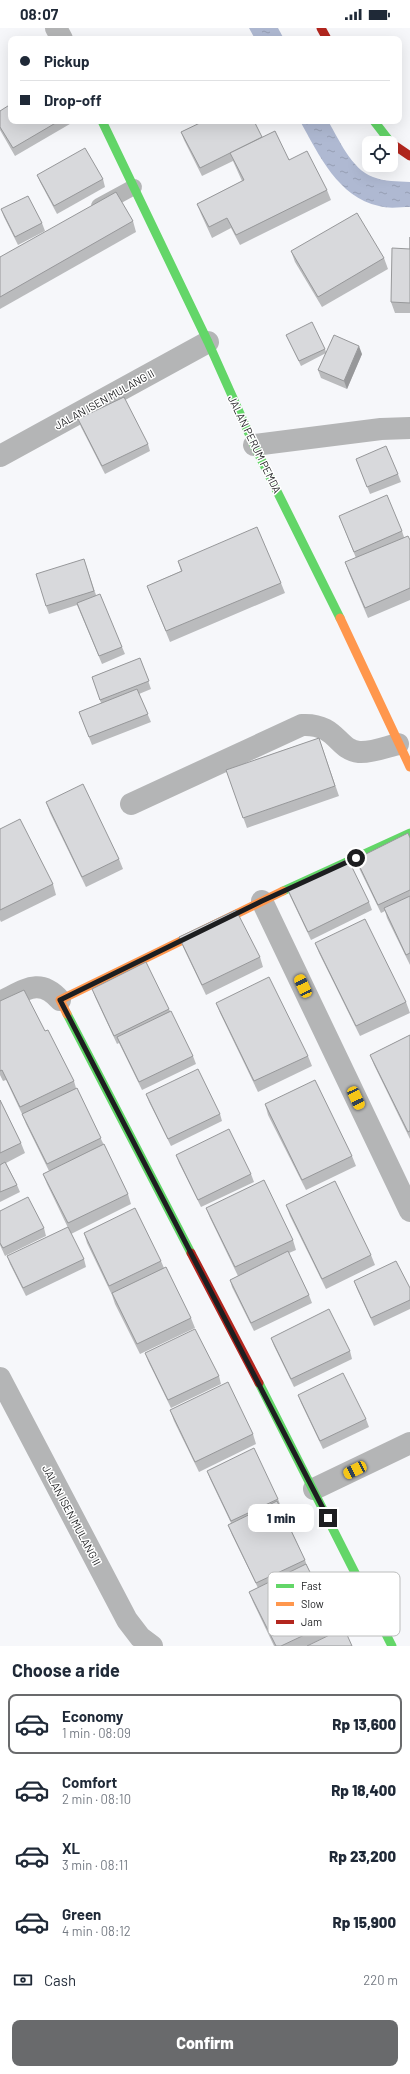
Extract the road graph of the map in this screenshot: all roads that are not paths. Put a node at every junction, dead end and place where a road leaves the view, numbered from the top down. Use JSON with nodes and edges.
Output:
{"nodes":[{"id":1,"x":103,"y":124,"type":"edge"},
{"id":2,"x":376,"y":124,"type":"edge"},
{"id":3,"x":384,"y":136,"type":"edge"},
{"id":4,"x":398,"y":148,"type":"edge"},
{"id":5,"x":410,"y":156,"type":"edge"},
{"id":6,"x":134,"y":186,"type":"junction"},
{"id":7,"x":87,"y":212,"type":"edge"},
{"id":8,"x":208,"y":342,"type":"junction"},
{"id":9,"x":410,"y":428,"type":"edge"},
{"id":10,"x":254,"y":445,"type":"junction"},
{"id":11,"x":0,"y":456,"type":"edge"},
{"id":12,"x":398,"y":744,"type":"junction"},
{"id":13,"x":410,"y":767,"type":"edge"},
{"id":14,"x":131,"y":804,"type":"dead end"},
{"id":15,"x":410,"y":833,"type":"edge"},
{"id":16,"x":262,"y":901,"type":"junction"},
{"id":17,"x":60,"y":1000,"type":"junction"},
{"id":18,"x":0,"y":1002,"type":"edge"},
{"id":19,"x":410,"y":1211,"type":"edge"},
{"id":20,"x":0,"y":1378,"type":"edge"},
{"id":21,"x":410,"y":1443,"type":"edge"},
{"id":22,"x":314,"y":1490,"type":"junction"},
{"id":23,"x":355,"y":1572,"type":"edge"},
{"id":24,"x":387,"y":1636,"type":"edge"},
{"id":25,"x":152,"y":1646,"type":"edge"},
{"id":26,"x":392,"y":1646,"type":"edge"}],
"edges":[{"from":1,"to":6,"type":"street","name":"JALAN PERUM PEMDA"},
{"from":2,"to":3,"type":"street"},
{"from":4,"to":5,"type":"street"},
{"from":6,"to":7,"type":"lane"},
{"from":6,"to":8,"type":"street","name":"JALAN PERUM PEMDA"},
{"from":8,"to":10,"type":"street","name":"JALAN PERUM PEMDA"},
{"from":8,"to":11,"type":"street","name":"JALAN ISEN MULANG II"},
{"from":9,"to":10,"type":"street"},
{"from":10,"to":12,"type":"street","name":"JALAN PERUM PEMDA"},
{"from":12,"to":13,"type":"street","name":"JALAN PERUM PEMDA"},
{"from":12,"to":14,"type":"street"},
{"from":15,"to":16,"type":"street"},
{"from":16,"to":17,"type":"street"},
{"from":16,"to":19,"type":"street"},
{"from":17,"to":18,"type":"street"},
{"from":17,"to":22,"type":"street"},
{"from":20,"to":25,"type":"street","name":"JALAN ISEN MULANG II"},
{"from":21,"to":22,"type":"street"},
{"from":22,"to":23,"type":"street"},
{"from":24,"to":26,"type":"street"}]}
